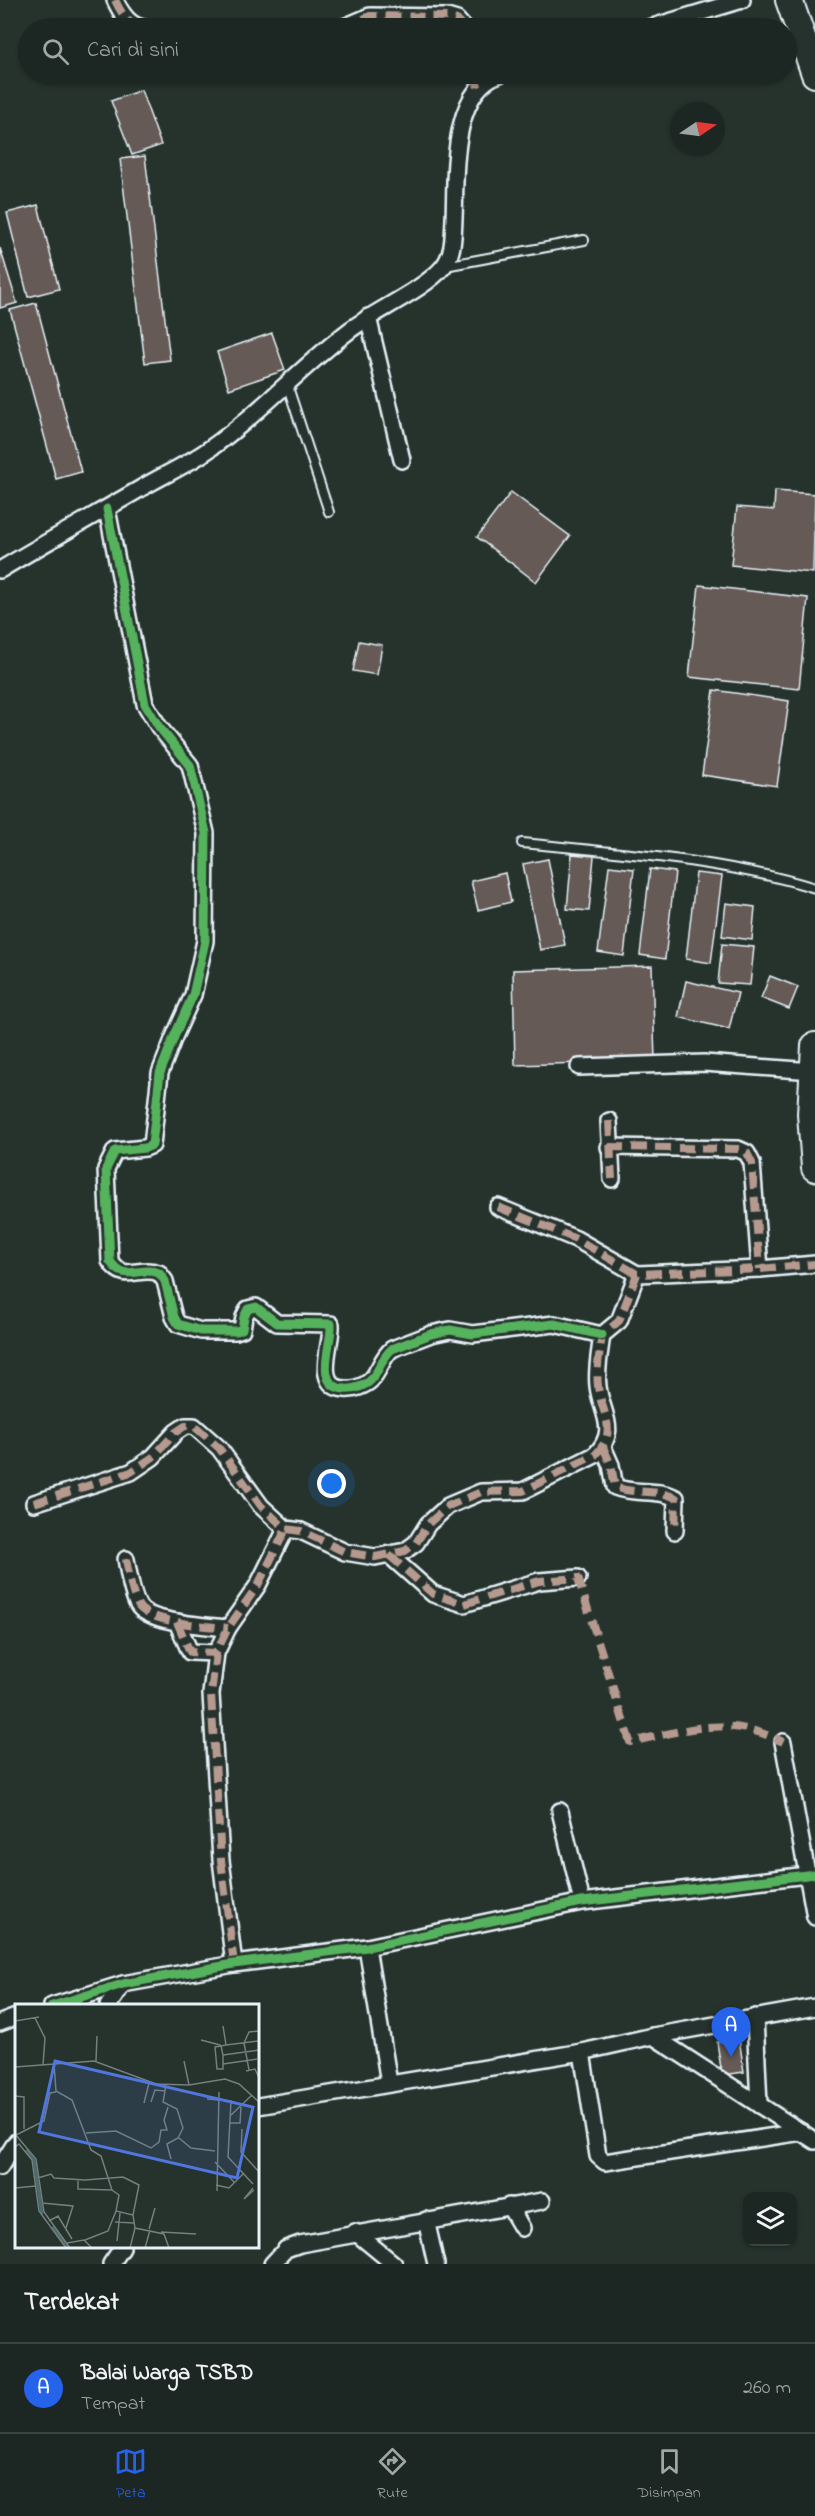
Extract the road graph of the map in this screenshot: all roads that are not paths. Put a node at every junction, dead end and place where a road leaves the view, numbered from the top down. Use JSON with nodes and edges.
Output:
{"nodes":[{"id":1,"x":115,"y":0,"type":"edge"},
{"id":2,"x":742,"y":0,"type":"edge"},
{"id":3,"x":789,"y":0,"type":"edge"},
{"id":4,"x":127,"y":18,"type":"edge"},
{"id":5,"x":365,"y":18,"type":"edge"},
{"id":6,"x":451,"y":18,"type":"edge"},
{"id":7,"x":682,"y":18,"type":"edge"},
{"id":8,"x":796,"y":18,"type":"edge"},
{"id":9,"x":797,"y":21,"type":"edge"},
{"id":10,"x":814,"y":65,"type":"edge"},
{"id":11,"x":475,"y":84,"type":"edge"},
{"id":12,"x":584,"y":240,"type":"dead end"},
{"id":13,"x":444,"y":266,"type":"junction"},
{"id":14,"x":368,"y":316,"type":"junction"},
{"id":15,"x":286,"y":382,"type":"junction"},
{"id":16,"x":402,"y":460,"type":"dead end"},
{"id":17,"x":106,"y":509,"type":"junction"},
{"id":18,"x":329,"y":512,"type":"dead end"},
{"id":19,"x":0,"y":570,"type":"edge"},
{"id":20,"x":522,"y":843,"type":"dead end"},
{"id":21,"x":815,"y":888,"type":"edge"},
{"id":22,"x":814,"y":1059,"type":"edge"},
{"id":23,"x":579,"y":1067,"type":"dead end"},
{"id":24,"x":609,"y":1121,"type":"dead end"},
{"id":25,"x":609,"y":1147,"type":"junction"},
{"id":26,"x":815,"y":1168,"type":"edge"},
{"id":27,"x":612,"y":1179,"type":"dead end"},
{"id":28,"x":498,"y":1206,"type":"dead end"},
{"id":29,"x":815,"y":1264,"type":"edge"},
{"id":30,"x":760,"y":1269,"type":"junction"},
{"id":31,"x":637,"y":1274,"type":"junction"},
{"id":32,"x":602,"y":1335,"type":"junction"},
{"id":33,"x":603,"y":1448,"type":"junction"},
{"id":34,"x":34,"y":1503,"type":"dead end"},
{"id":35,"x":286,"y":1528,"type":"junction"},
{"id":36,"x":675,"y":1531,"type":"dead end"},
{"id":37,"x":389,"y":1556,"type":"junction"},
{"id":38,"x":126,"y":1559,"type":"dead end"},
{"id":39,"x":578,"y":1578,"type":"dead end"},
{"id":40,"x":177,"y":1622,"type":"junction"},
{"id":41,"x":228,"y":1628,"type":"junction"},
{"id":42,"x":216,"y":1653,"type":"junction"},
{"id":43,"x":783,"y":1742,"type":"dead end"},
{"id":44,"x":560,"y":1811,"type":"dead end"},
{"id":45,"x":811,"y":1875,"type":"edge"},
{"id":46,"x":582,"y":1902,"type":"junction"},
{"id":47,"x":815,"y":1917,"type":"edge"},
{"id":48,"x":367,"y":1947,"type":"junction"},
{"id":49,"x":234,"y":1964,"type":"junction"},
{"id":50,"x":123,"y":1984,"type":"junction"},
{"id":51,"x":58,"y":2004,"type":"edge"},
{"id":52,"x":109,"y":2004,"type":"edge"},
{"id":53,"x":815,"y":2007,"type":"edge"},
{"id":54,"x":15,"y":2017,"type":"edge"},
{"id":55,"x":755,"y":2017,"type":"junction"},
{"id":56,"x":0,"y":2022,"type":"edge"},
{"id":57,"x":653,"y":2036,"type":"junction"},
{"id":58,"x":582,"y":2052,"type":"junction"},
{"id":59,"x":389,"y":2083,"type":"junction"},
{"id":60,"x":759,"y":2105,"type":"junction"},
{"id":61,"x":260,"y":2106,"type":"edge"},
{"id":62,"x":808,"y":2137,"type":"edge"},
{"id":63,"x":15,"y":2144,"type":"edge"},
{"id":64,"x":0,"y":2167,"type":"edge"},
{"id":65,"x":542,"y":2201,"type":"dead end"},
{"id":66,"x":509,"y":2206,"type":"junction"},
{"id":67,"x":426,"y":2220,"type":"junction"},
{"id":68,"x":522,"y":2228,"type":"dead end"},
{"id":69,"x":355,"y":2232,"type":"junction"},
{"id":70,"x":121,"y":2249,"type":"edge"},
{"id":71,"x":111,"y":2264,"type":"edge"},
{"id":72,"x":272,"y":2264,"type":"edge"},
{"id":73,"x":394,"y":2264,"type":"edge"},
{"id":74,"x":436,"y":2264,"type":"edge"}],
"edges":[{"from":1,"to":4,"type":"street"},
{"from":2,"to":7,"type":"street"},
{"from":3,"to":8,"type":"main road"},
{"from":5,"to":6,"type":"street"},
{"from":9,"to":10,"type":"main road"},
{"from":11,"to":13,"type":"street"},
{"from":12,"to":13,"type":"lane"},
{"from":13,"to":14,"type":"street"},
{"from":14,"to":15,"type":"street"},
{"from":14,"to":16,"type":"street"},
{"from":15,"to":17,"type":"street"},
{"from":15,"to":18,"type":"lane"},
{"from":17,"to":19,"type":"street"},
{"from":17,"to":32,"type":"street"},
{"from":20,"to":21,"type":"lane"},
{"from":22,"to":23,"type":"street"},
{"from":22,"to":26,"type":"main road"},
{"from":24,"to":25,"type":"street"},
{"from":25,"to":27,"type":"street"},
{"from":25,"to":30,"type":"street"},
{"from":28,"to":31,"type":"street"},
{"from":29,"to":30,"type":"street"},
{"from":30,"to":31,"type":"street"},
{"from":31,"to":32,"type":"street"},
{"from":32,"to":33,"type":"street"},
{"from":33,"to":36,"type":"street"},
{"from":33,"to":37,"type":"street"},
{"from":34,"to":35,"type":"street"},
{"from":35,"to":37,"type":"street"},
{"from":35,"to":41,"type":"street"},
{"from":37,"to":39,"type":"street"},
{"from":38,"to":40,"type":"street"},
{"from":40,"to":41,"type":"street"},
{"from":40,"to":42,"type":"street"},
{"from":41,"to":42,"type":"street"},
{"from":42,"to":49,"type":"street"},
{"from":43,"to":45,"type":"street"},
{"from":44,"to":46,"type":"street"},
{"from":45,"to":46,"type":"street"},
{"from":45,"to":47,"type":"street"},
{"from":46,"to":48,"type":"street"},
{"from":48,"to":49,"type":"street"},
{"from":48,"to":59,"type":"street"},
{"from":49,"to":50,"type":"street"},
{"from":50,"to":51,"type":"street"},
{"from":50,"to":52,"type":"street"},
{"from":53,"to":55,"type":"street"},
{"from":54,"to":56,"type":"street"},
{"from":55,"to":57,"type":"street"},
{"from":55,"to":60,"type":"street"},
{"from":57,"to":58,"type":"street"},
{"from":57,"to":60,"type":"street"},
{"from":58,"to":59,"type":"street"},
{"from":58,"to":62,"type":"street"},
{"from":59,"to":61,"type":"street"},
{"from":60,"to":62,"type":"street"},
{"from":63,"to":64,"type":"street"},
{"from":65,"to":66,"type":"street"},
{"from":66,"to":67,"type":"street"},
{"from":66,"to":68,"type":"street"},
{"from":67,"to":69,"type":"street"},
{"from":67,"to":74,"type":"street"},
{"from":69,"to":72,"type":"street"},
{"from":69,"to":73,"type":"street"},
{"from":70,"to":71,"type":"street"}]}
